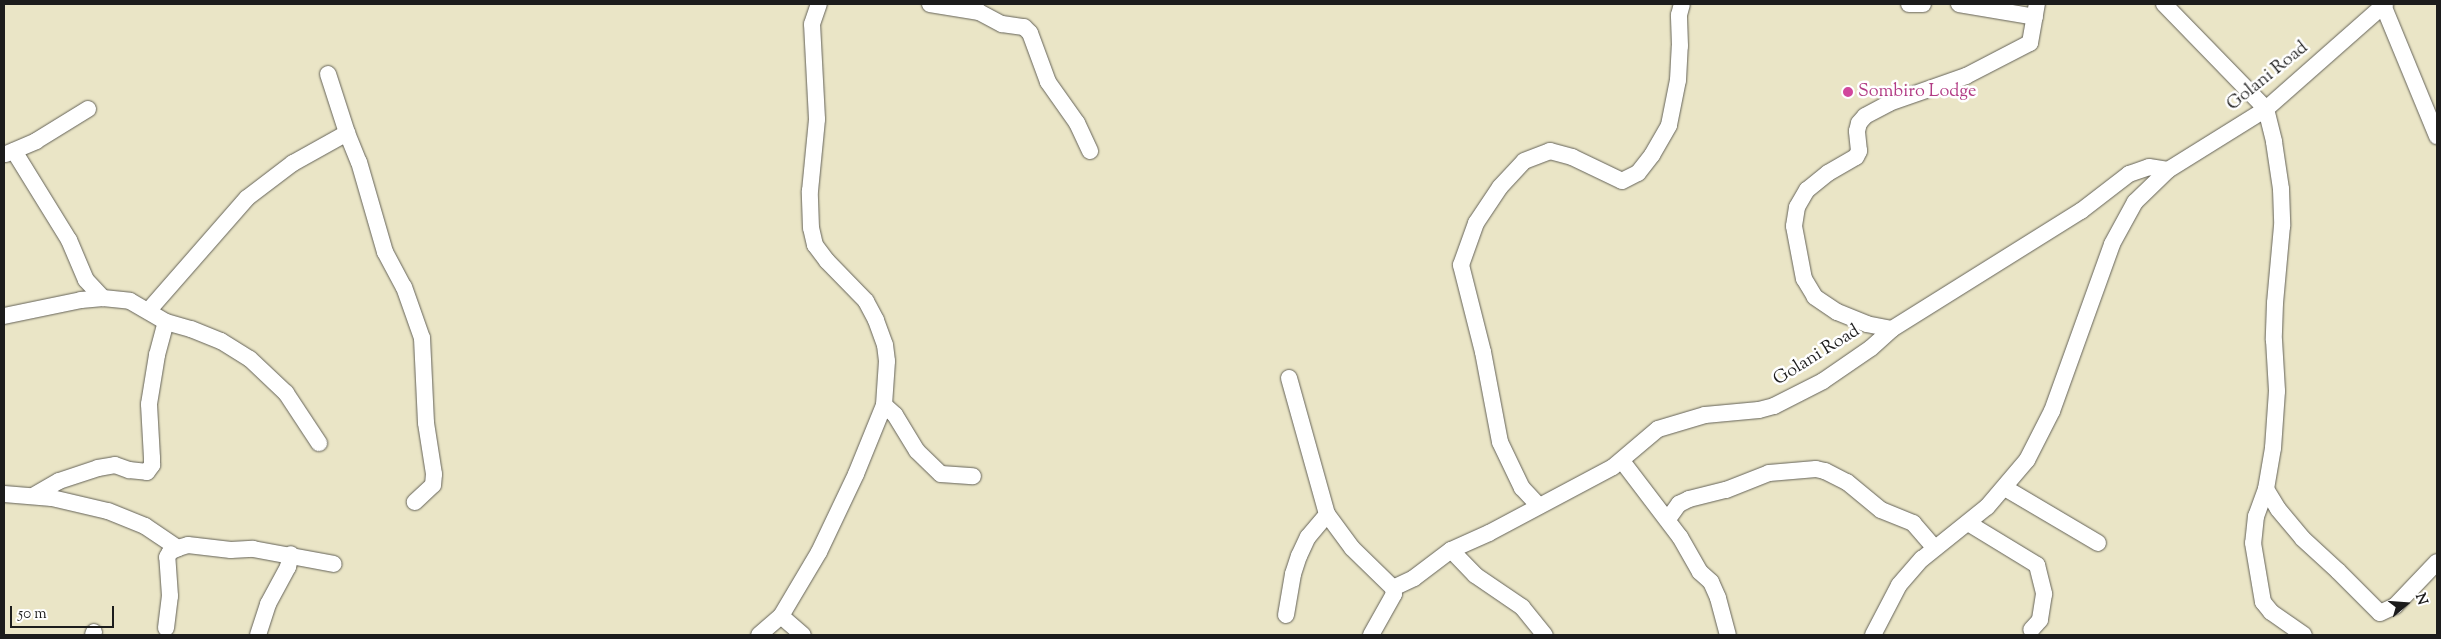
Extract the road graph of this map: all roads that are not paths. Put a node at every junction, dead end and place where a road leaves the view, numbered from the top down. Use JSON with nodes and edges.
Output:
{"nodes":[{"id":1,"x":804,"y":4,"type":"edge"},
{"id":2,"x":819,"y":4,"type":"edge"},
{"id":3,"x":930,"y":4,"type":"edge"},
{"id":4,"x":1682,"y":4,"type":"edge"},
{"id":5,"x":1909,"y":4,"type":"edge"},
{"id":6,"x":1923,"y":4,"type":"edge"},
{"id":7,"x":1959,"y":4,"type":"edge"},
{"id":8,"x":2164,"y":4,"type":"edge"},
{"id":9,"x":2384,"y":5,"type":"edge"},
{"id":10,"x":2036,"y":11,"type":"edge"},
{"id":11,"x":812,"y":24,"type":"junction"},
{"id":12,"x":328,"y":74,"type":"dead end"},
{"id":13,"x":88,"y":109,"type":"dead end"},
{"id":14,"x":2266,"y":109,"type":"junction"},
{"id":15,"x":347,"y":133,"type":"junction"},
{"id":16,"x":2437,"y":136,"type":"edge"},
{"id":17,"x":1090,"y":151,"type":"dead end"},
{"id":18,"x":9,"y":153,"type":"edge"},
{"id":19,"x":2168,"y":170,"type":"junction"},
{"id":20,"x":103,"y":298,"type":"junction"},
{"id":21,"x":149,"y":310,"type":"junction"},
{"id":22,"x":4,"y":316,"type":"edge"},
{"id":23,"x":166,"y":322,"type":"junction"},
{"id":24,"x":1892,"y":329,"type":"junction"},
{"id":25,"x":1289,"y":378,"type":"dead end"},
{"id":26,"x":884,"y":404,"type":"junction"},
{"id":27,"x":319,"y":443,"type":"dead end"},
{"id":28,"x":1622,"y":461,"type":"junction"},
{"id":29,"x":974,"y":476,"type":"dead end"},
{"id":30,"x":2005,"y":488,"type":"junction"},
{"id":31,"x":2266,"y":489,"type":"junction"},
{"id":32,"x":4,"y":494,"type":"edge"},
{"id":33,"x":33,"y":496,"type":"junction"},
{"id":34,"x":415,"y":502,"type":"dead end"},
{"id":35,"x":1539,"y":506,"type":"junction"},
{"id":36,"x":1326,"y":514,"type":"junction"},
{"id":37,"x":1668,"y":519,"type":"junction"},
{"id":38,"x":1968,"y":523,"type":"junction"},
{"id":39,"x":2098,"y":542,"type":"dead end"},
{"id":40,"x":178,"y":548,"type":"junction"},
{"id":41,"x":1935,"y":548,"type":"junction"},
{"id":42,"x":1451,"y":550,"type":"junction"},
{"id":43,"x":291,"y":554,"type":"junction"},
{"id":44,"x":2437,"y":562,"type":"edge"},
{"id":45,"x":334,"y":564,"type":"dead end"},
{"id":46,"x":1393,"y":588,"type":"junction"},
{"id":47,"x":1286,"y":615,"type":"dead end"},
{"id":48,"x":781,"y":616,"type":"junction"},
{"id":49,"x":166,"y":628,"type":"dead end"},
{"id":50,"x":2030,"y":630,"type":"dead end"},
{"id":51,"x":258,"y":635,"type":"edge"},
{"id":52,"x":759,"y":635,"type":"edge"},
{"id":53,"x":803,"y":635,"type":"edge"},
{"id":54,"x":1371,"y":635,"type":"edge"},
{"id":55,"x":1545,"y":635,"type":"edge"},
{"id":56,"x":1728,"y":635,"type":"edge"},
{"id":57,"x":1873,"y":635,"type":"edge"},
{"id":58,"x":2304,"y":635,"type":"edge"}],
"edges":[{"from":1,"to":11,"type":"street"},
{"from":2,"to":11,"type":"street"},
{"from":3,"to":17,"type":"street"},
{"from":4,"to":35,"type":"street"},
{"from":5,"to":6,"type":"street"},
{"from":7,"to":10,"type":"street"},
{"from":8,"to":14,"type":"street"},
{"from":9,"to":14,"type":"street","name":"Golani Road"},
{"from":9,"to":16,"type":"street"},
{"from":10,"to":24,"type":"street"},
{"from":11,"to":26,"type":"street"},
{"from":12,"to":15,"type":"street"},
{"from":13,"to":18,"type":"street"},
{"from":14,"to":19,"type":"street","name":"Golani Road"},
{"from":14,"to":31,"type":"street"},
{"from":15,"to":21,"type":"street"},
{"from":15,"to":34,"type":"street"},
{"from":18,"to":20,"type":"street"},
{"from":19,"to":24,"type":"street","name":"Golani Road"},
{"from":19,"to":30,"type":"street","name":"Golani Road"},
{"from":20,"to":21,"type":"street"},
{"from":20,"to":22,"type":"street"},
{"from":21,"to":23,"type":"street"},
{"from":23,"to":27,"type":"street"},
{"from":23,"to":33,"type":"street"},
{"from":24,"to":28,"type":"street","name":"Golani Road"},
{"from":25,"to":36,"type":"street"},
{"from":26,"to":29,"type":"street"},
{"from":26,"to":48,"type":"street"},
{"from":28,"to":35,"type":"street","name":"Golani Road"},
{"from":28,"to":37,"type":"street"},
{"from":30,"to":38,"type":"street","name":"Golani Road"},
{"from":30,"to":39,"type":"street"},
{"from":31,"to":44,"type":"street"},
{"from":31,"to":58,"type":"street"},
{"from":32,"to":33,"type":"street"},
{"from":33,"to":40,"type":"street"},
{"from":35,"to":42,"type":"street","name":"Golani Road"},
{"from":36,"to":46,"type":"street"},
{"from":36,"to":47,"type":"street"},
{"from":37,"to":41,"type":"street"},
{"from":37,"to":56,"type":"street"},
{"from":38,"to":41,"type":"street","name":"Golani Road"},
{"from":38,"to":50,"type":"street"},
{"from":40,"to":43,"type":"street"},
{"from":40,"to":49,"type":"street"},
{"from":41,"to":57,"type":"street","name":"Golani Road"},
{"from":42,"to":46,"type":"street","name":"Golani Road"},
{"from":42,"to":55,"type":"street"},
{"from":43,"to":45,"type":"street"},
{"from":43,"to":51,"type":"street"},
{"from":46,"to":54,"type":"street"},
{"from":48,"to":52,"type":"street"},
{"from":48,"to":53,"type":"street"}]}
